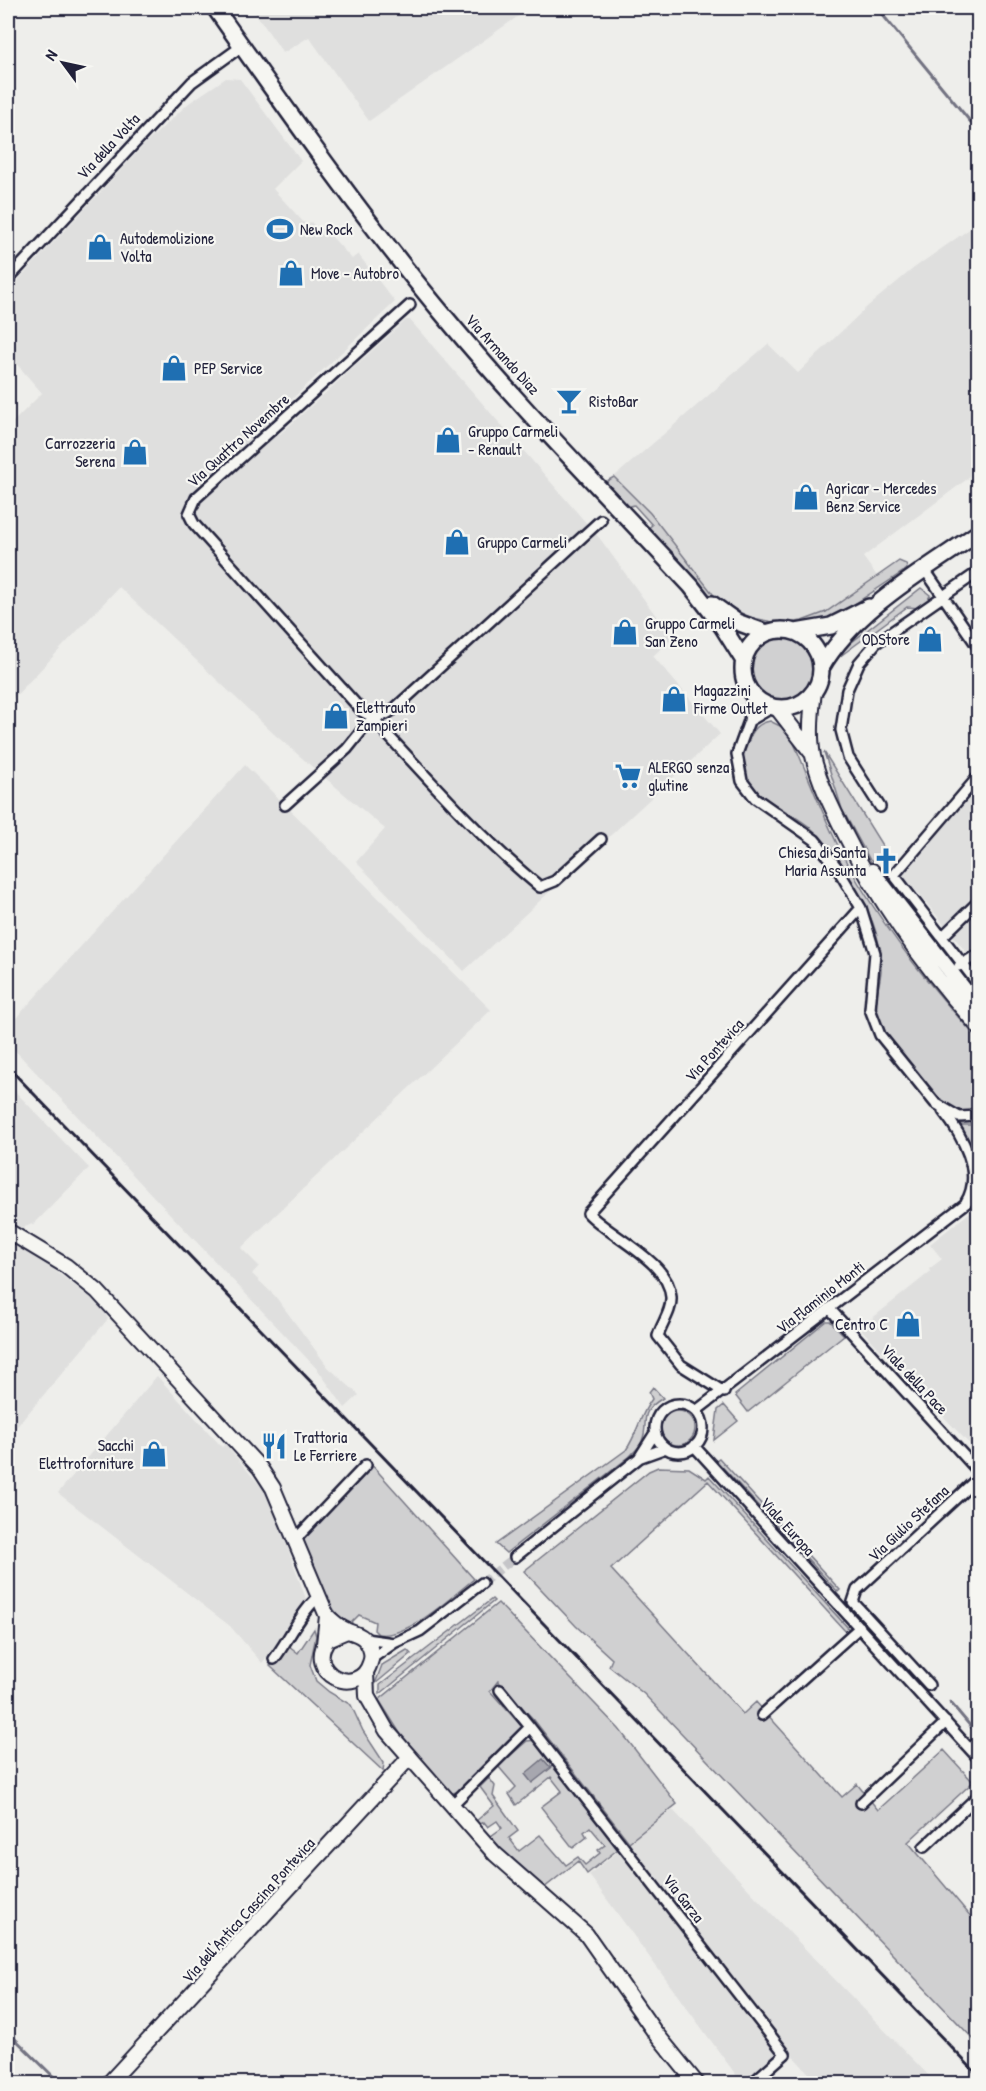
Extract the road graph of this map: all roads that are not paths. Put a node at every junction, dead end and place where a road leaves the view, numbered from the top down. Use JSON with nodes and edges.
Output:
{"nodes":[{"id":1,"x":215,"y":8,"type":"edge"},
{"id":2,"x":242,"y":46,"type":"junction"},
{"id":3,"x":8,"y":279,"type":"edge"},
{"id":4,"x":410,"y":305,"type":"dead end"},
{"id":5,"x":601,"y":520,"type":"dead end"},
{"id":6,"x":978,"y":533,"type":"edge"},
{"id":7,"x":925,"y":570,"type":"junction"},
{"id":8,"x":978,"y":572,"type":"edge"},
{"id":9,"x":691,"y":586,"type":"junction"},
{"id":10,"x":943,"y":597,"type":"junction"},
{"id":11,"x":882,"y":601,"type":"junction"},
{"id":12,"x":796,"y":632,"type":"junction"},
{"id":13,"x":767,"y":633,"type":"junction"},
{"id":14,"x":978,"y":648,"type":"edge"},
{"id":15,"x":744,"y":661,"type":"junction"},
{"id":16,"x":821,"y":669,"type":"junction"},
{"id":17,"x":814,"y":692,"type":"junction"},
{"id":18,"x":753,"y":694,"type":"junction"},
{"id":19,"x":775,"y":707,"type":"junction"},
{"id":20,"x":372,"y":718,"type":"junction"},
{"id":21,"x":749,"y":721,"type":"junction"},
{"id":22,"x":813,"y":756,"type":"junction"},
{"id":23,"x":978,"y":777,"type":"edge"},
{"id":24,"x":285,"y":805,"type":"dead end"},
{"id":25,"x":880,"y":807,"type":"dead end"},
{"id":26,"x":601,"y":838,"type":"dead end"},
{"id":27,"x":848,"y":841,"type":"junction"},
{"id":28,"x":895,"y":901,"type":"junction"},
{"id":29,"x":978,"y":902,"type":"edge"},
{"id":30,"x":917,"y":904,"type":"junction"},
{"id":31,"x":861,"y":908,"type":"junction"},
{"id":32,"x":942,"y":937,"type":"junction"},
{"id":33,"x":975,"y":956,"type":"dead end"},
{"id":34,"x":926,"y":963,"type":"junction"},
{"id":35,"x":962,"y":964,"type":"junction"},
{"id":36,"x":951,"y":974,"type":"junction"},
{"id":37,"x":978,"y":984,"type":"edge"},
{"id":38,"x":978,"y":1007,"type":"edge"},
{"id":39,"x":978,"y":1026,"type":"edge"},
{"id":40,"x":942,"y":1109,"type":"junction"},
{"id":41,"x":978,"y":1116,"type":"edge"},
{"id":42,"x":965,"y":1118,"type":"junction"},
{"id":43,"x":955,"y":1128,"type":"junction"},
{"id":44,"x":976,"y":1180,"type":"edge"},
{"id":45,"x":978,"y":1194,"type":"edge"},
{"id":46,"x":962,"y":1207,"type":"junction"},
{"id":47,"x":8,"y":1231,"type":"edge"},
{"id":48,"x":829,"y":1308,"type":"junction"},
{"id":49,"x":724,"y":1392,"type":"junction"},
{"id":50,"x":696,"y":1411,"type":"junction"},
{"id":51,"x":655,"y":1433,"type":"junction"},
{"id":52,"x":694,"y":1446,"type":"junction"},
{"id":53,"x":666,"y":1448,"type":"junction"},
{"id":54,"x":639,"y":1458,"type":"junction"},
{"id":55,"x":366,"y":1465,"type":"dead end"},
{"id":56,"x":977,"y":1468,"type":"edge"},
{"id":57,"x":978,"y":1478,"type":"edge"},
{"id":58,"x":295,"y":1540,"type":"junction"},
{"id":59,"x":515,"y":1557,"type":"tunnel mouth"},
{"id":60,"x":482,"y":1583,"type":"tunnel mouth"},
{"id":61,"x":320,"y":1597,"type":"junction"},
{"id":62,"x":327,"y":1616,"type":"junction"},
{"id":63,"x":860,"y":1627,"type":"junction"},
{"id":64,"x":347,"y":1631,"type":"junction"},
{"id":65,"x":365,"y":1639,"type":"junction"},
{"id":66,"x":394,"y":1643,"type":"junction"},
{"id":67,"x":324,"y":1644,"type":"junction"},
{"id":68,"x":274,"y":1659,"type":"dead end"},
{"id":69,"x":369,"y":1665,"type":"junction"},
{"id":70,"x":343,"y":1681,"type":"junction"},
{"id":71,"x":929,"y":1685,"type":"dead end"},
{"id":72,"x":500,"y":1690,"type":"dead end"},
{"id":73,"x":367,"y":1696,"type":"junction"},
{"id":74,"x":762,"y":1715,"type":"dead end"},
{"id":75,"x":946,"y":1722,"type":"junction"},
{"id":76,"x":530,"y":1727,"type":"junction"},
{"id":77,"x":410,"y":1757,"type":"junction"},
{"id":78,"x":978,"y":1758,"type":"edge"},
{"id":79,"x":978,"y":1796,"type":"edge"},
{"id":80,"x":861,"y":1803,"type":"dead end"},
{"id":81,"x":453,"y":1804,"type":"junction"},
{"id":82,"x":924,"y":1847,"type":"dead end"},
{"id":83,"x":108,"y":2084,"type":"edge"},
{"id":84,"x":697,"y":2084,"type":"edge"},
{"id":85,"x":751,"y":2084,"type":"edge"}],
"edges":[{"from":1,"to":2,"type":"main road"},
{"from":2,"to":3,"type":"street","name":"Via della Volta"},
{"from":2,"to":9,"type":"main road","name":"Via Armando Diaz"},
{"from":4,"to":20,"type":"street","name":"Via Quattro Novembre"},
{"from":5,"to":20,"type":"street"},
{"from":6,"to":7,"type":"main road"},
{"from":7,"to":10,"type":"street"},
{"from":7,"to":11,"type":"main road"},
{"from":8,"to":10,"type":"street"},
{"from":9,"to":13,"type":"main road","name":"Via Armando Diaz"},
{"from":9,"to":15,"type":"main road","name":"Via Armando Diaz"},
{"from":10,"to":14,"type":"street"},
{"from":10,"to":25,"type":"street"},
{"from":11,"to":12,"type":"main road"},
{"from":11,"to":16,"type":"main road"},
{"from":12,"to":13,"type":"main road"},
{"from":12,"to":16,"type":"main road"},
{"from":13,"to":15,"type":"main road"},
{"from":15,"to":18,"type":"main road"},
{"from":16,"to":17,"type":"main road"},
{"from":17,"to":19,"type":"main road"},
{"from":17,"to":22,"type":"street"},
{"from":18,"to":19,"type":"main road"},
{"from":18,"to":21,"type":"street"},
{"from":19,"to":21,"type":"street"},
{"from":19,"to":22,"type":"street"},
{"from":20,"to":24,"type":"street"},
{"from":20,"to":26,"type":"street","name":"Via Quattro Novembre"},
{"from":21,"to":31,"type":"street"},
{"from":22,"to":27,"type":"street"},
{"from":23,"to":30,"type":"street"},
{"from":27,"to":28,"type":"street"},
{"from":27,"to":34,"type":"street"},
{"from":28,"to":30,"type":"street"},
{"from":28,"to":36,"type":"street"},
{"from":29,"to":32,"type":"street"},
{"from":30,"to":32,"type":"street"},
{"from":31,"to":40,"type":"street"},
{"from":31,"to":49,"type":"street","name":"Via Pontevica"},
{"from":32,"to":35,"type":"street"},
{"from":33,"to":35,"type":"street"},
{"from":34,"to":36,"type":"street"},
{"from":34,"to":39,"type":"street"},
{"from":35,"to":36,"type":"street"},
{"from":35,"to":37,"type":"street"},
{"from":36,"to":38,"type":"street"},
{"from":40,"to":42,"type":"street"},
{"from":40,"to":43,"type":"street"},
{"from":41,"to":42,"type":"street"},
{"from":42,"to":43,"type":"street"},
{"from":43,"to":44,"type":"street"},
{"from":44,"to":46,"type":"street","name":"Via Flaminio Monti"},
{"from":45,"to":46,"type":"street","name":"Via Flaminio Monti"},
{"from":46,"to":48,"type":"street","name":"Via Flaminio Monti"},
{"from":47,"to":58,"type":"street"},
{"from":48,"to":49,"type":"street","name":"Via Flaminio Monti"},
{"from":48,"to":56,"type":"street","name":"Viale della Pace"},
{"from":49,"to":50,"type":"street","name":"Via Flaminio Monti"},
{"from":50,"to":51,"type":"street"},
{"from":50,"to":52,"type":"street"},
{"from":51,"to":53,"type":"street"},
{"from":51,"to":54,"type":"street"},
{"from":52,"to":53,"type":"street"},
{"from":52,"to":63,"type":"street","name":"Viale Europa"},
{"from":53,"to":54,"type":"street"},
{"from":54,"to":59,"type":"street"},
{"from":55,"to":58,"type":"street"},
{"from":57,"to":71,"type":"street","name":"Via Giulio Stefana"},
{"from":58,"to":61,"type":"street"},
{"from":60,"to":66,"type":"street"},
{"from":61,"to":62,"type":"street"},
{"from":61,"to":68,"type":"street"},
{"from":62,"to":64,"type":"street"},
{"from":62,"to":67,"type":"street"},
{"from":63,"to":74,"type":"street"},
{"from":63,"to":75,"type":"street","name":"Viale Europa"},
{"from":64,"to":65,"type":"street"},
{"from":64,"to":67,"type":"street"},
{"from":65,"to":66,"type":"street"},
{"from":65,"to":69,"type":"street"},
{"from":66,"to":69,"type":"street"},
{"from":67,"to":70,"type":"street"},
{"from":69,"to":70,"type":"street"},
{"from":69,"to":73,"type":"street"},
{"from":70,"to":73,"type":"street"},
{"from":72,"to":76,"type":"street","name":"Via Garza"},
{"from":73,"to":77,"type":"street"},
{"from":75,"to":78,"type":"street","name":"Viale Europa"},
{"from":75,"to":80,"type":"street"},
{"from":76,"to":81,"type":"street"},
{"from":76,"to":85,"type":"street","name":"Via Garza"},
{"from":77,"to":81,"type":"street"},
{"from":77,"to":83,"type":"street","name":"Via dell'Antica Cascina Pontevica"},
{"from":79,"to":82,"type":"street"},
{"from":81,"to":84,"type":"street"}]}
